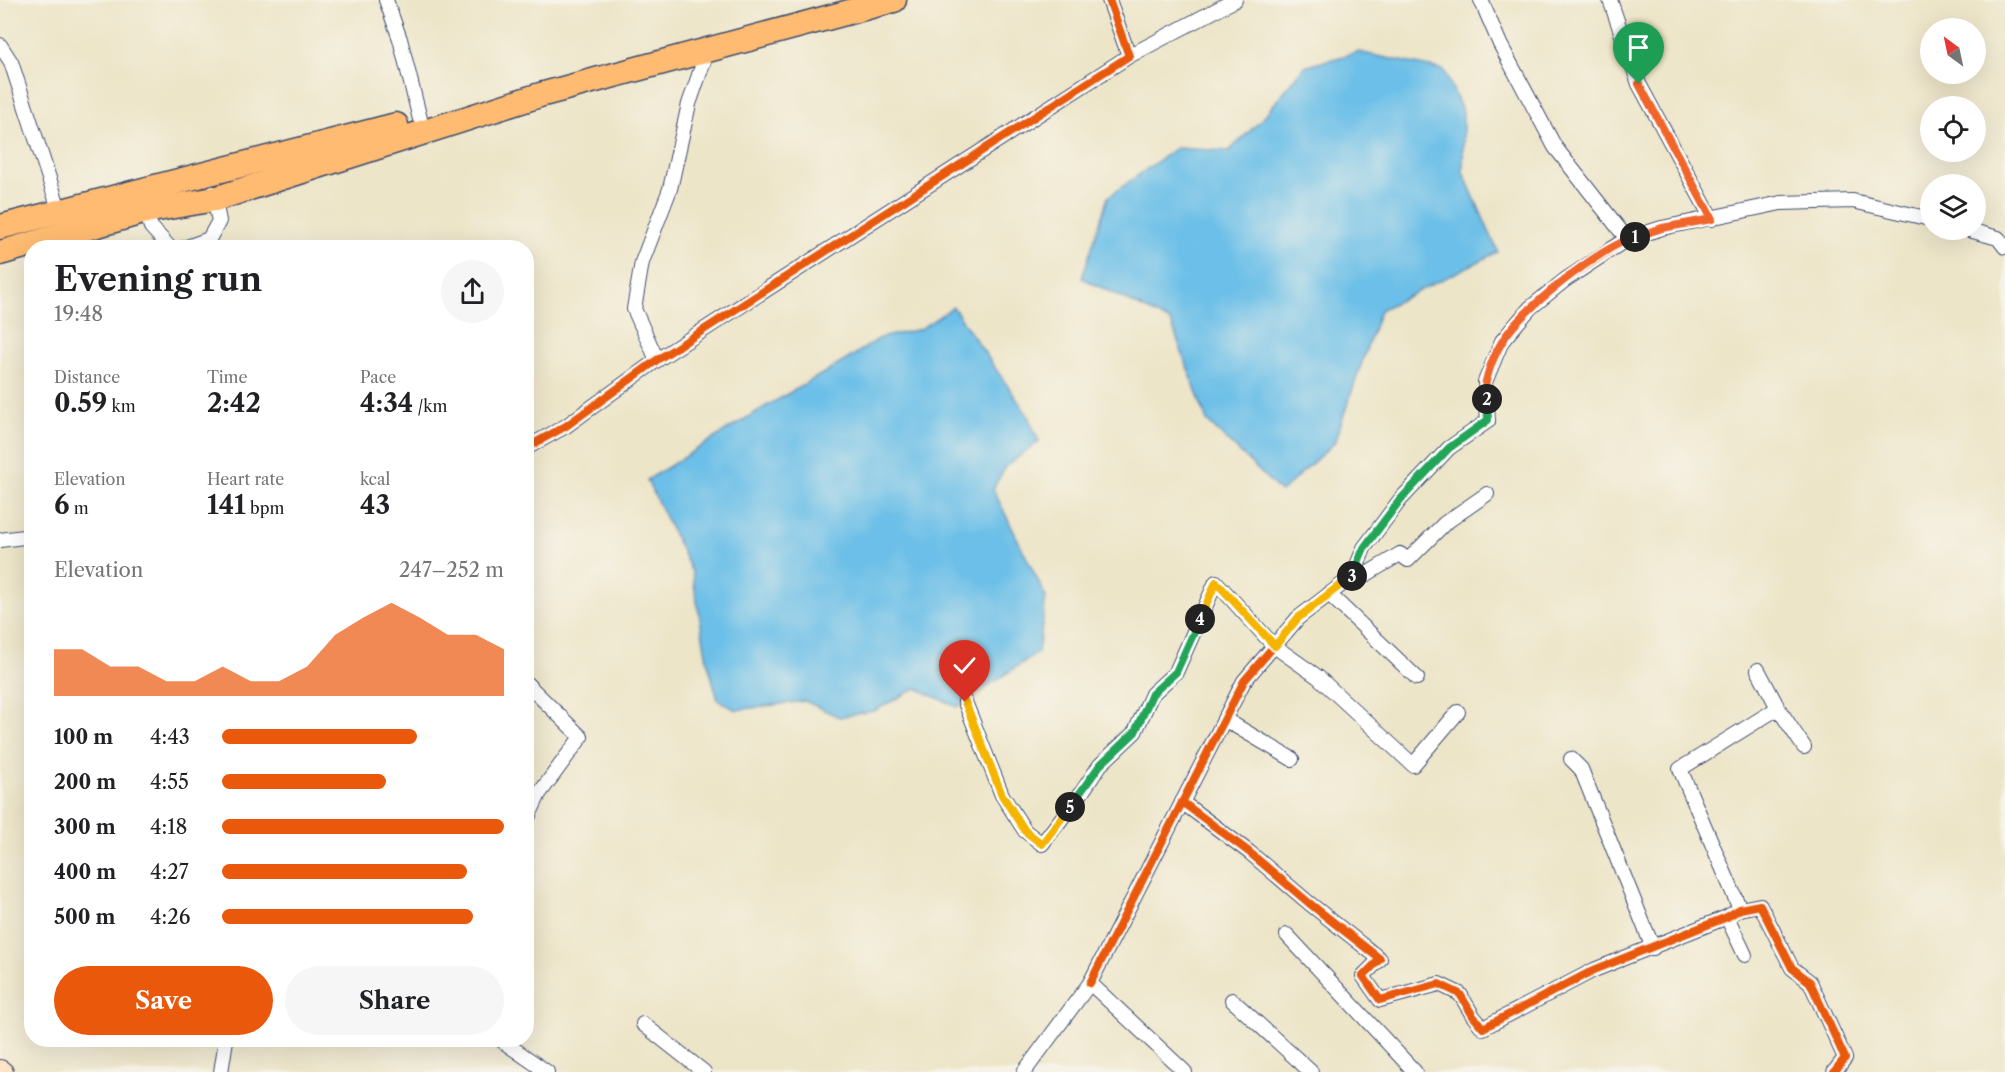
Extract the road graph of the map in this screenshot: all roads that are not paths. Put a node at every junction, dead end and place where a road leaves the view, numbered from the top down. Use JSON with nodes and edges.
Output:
{"nodes":[{"id":1,"x":386,"y":0,"type":"edge"},
{"id":2,"x":849,"y":0,"type":"edge"},
{"id":3,"x":894,"y":0,"type":"edge"},
{"id":4,"x":1109,"y":0,"type":"edge"},
{"id":5,"x":1235,"y":0,"type":"edge"},
{"id":6,"x":1480,"y":0,"type":"edge"},
{"id":7,"x":1610,"y":0,"type":"edge"},
{"id":8,"x":0,"y":45,"type":"edge"},
{"id":9,"x":708,"y":49,"type":"junction"},
{"id":10,"x":1129,"y":56,"type":"junction"},
{"id":11,"x":420,"y":119,"type":"junction"},
{"id":12,"x":210,"y":173,"type":"junction"},
{"id":13,"x":214,"y":199,"type":"junction"},
{"id":14,"x":142,"y":201,"type":"junction"},
{"id":15,"x":60,"y":212,"type":"junction"},
{"id":16,"x":1920,"y":217,"type":"edge"},
{"id":17,"x":1712,"y":219,"type":"junction"},
{"id":18,"x":0,"y":227,"type":"edge"},
{"id":19,"x":1986,"y":234,"type":"edge"},
{"id":20,"x":1627,"y":239,"type":"junction"},
{"id":21,"x":2003,"y":239,"type":"edge"},
{"id":22,"x":36,"y":240,"type":"edge"},
{"id":23,"x":163,"y":240,"type":"edge"},
{"id":24,"x":215,"y":240,"type":"edge"},
{"id":25,"x":24,"y":244,"type":"edge"},
{"id":26,"x":0,"y":253,"type":"edge"},
{"id":27,"x":657,"y":360,"type":"junction"},
{"id":28,"x":534,"y":444,"type":"edge"},
{"id":29,"x":1487,"y":495,"type":"dead end"},
{"id":30,"x":24,"y":537,"type":"edge"},
{"id":31,"x":0,"y":540,"type":"edge"},
{"id":32,"x":1353,"y":576,"type":"junction"},
{"id":33,"x":1329,"y":594,"type":"junction"},
{"id":34,"x":1275,"y":646,"type":"junction"},
{"id":35,"x":1758,"y":670,"type":"dead end"},
{"id":36,"x":1417,"y":678,"type":"dead end"},
{"id":37,"x":534,"y":691,"type":"edge"},
{"id":38,"x":965,"y":702,"type":"dead end"},
{"id":39,"x":1779,"y":708,"type":"junction"},
{"id":40,"x":1458,"y":712,"type":"dead end"},
{"id":41,"x":1224,"y":719,"type":"junction"},
{"id":42,"x":1804,"y":747,"type":"dead end"},
{"id":43,"x":1292,"y":759,"type":"dead end"},
{"id":44,"x":1571,"y":759,"type":"dead end"},
{"id":45,"x":1182,"y":802,"type":"junction"},
{"id":46,"x":534,"y":805,"type":"edge"},
{"id":47,"x":1740,"y":909,"type":"junction"},
{"id":48,"x":1727,"y":917,"type":"junction"},
{"id":49,"x":1287,"y":935,"type":"dead end"},
{"id":50,"x":1653,"y":948,"type":"junction"},
{"id":51,"x":1745,"y":956,"type":"dead end"},
{"id":52,"x":1090,"y":983,"type":"junction"},
{"id":53,"x":1232,"y":1000,"type":"dead end"},
{"id":54,"x":643,"y":1024,"type":"dead end"},
{"id":55,"x":225,"y":1047,"type":"edge"},
{"id":56,"x":511,"y":1047,"type":"edge"},
{"id":57,"x":221,"y":1072,"type":"edge"},
{"id":58,"x":547,"y":1072,"type":"edge"},
{"id":59,"x":704,"y":1072,"type":"edge"},
{"id":60,"x":1024,"y":1072,"type":"edge"},
{"id":61,"x":1185,"y":1072,"type":"edge"},
{"id":62,"x":1311,"y":1072,"type":"edge"},
{"id":63,"x":1415,"y":1072,"type":"edge"},
{"id":64,"x":1834,"y":1072,"type":"edge"}],
"edges":[{"from":1,"to":11,"type":"street"},
{"from":2,"to":11,"type":"highway"},
{"from":3,"to":9,"type":"highway"},
{"from":4,"to":10,"type":"street"},
{"from":5,"to":10,"type":"street"},
{"from":6,"to":20,"type":"street"},
{"from":7,"to":17,"type":"street"},
{"from":8,"to":15,"type":"street"},
{"from":9,"to":13,"type":"highway"},
{"from":9,"to":27,"type":"street"},
{"from":10,"to":27,"type":"street"},
{"from":11,"to":12,"type":"highway"},
{"from":12,"to":13,"type":"street"},
{"from":12,"to":14,"type":"highway"},
{"from":13,"to":14,"type":"highway"},
{"from":13,"to":24,"type":"street"},
{"from":14,"to":15,"type":"highway"},
{"from":14,"to":22,"type":"highway"},
{"from":14,"to":23,"type":"street"},
{"from":15,"to":18,"type":"highway"},
{"from":16,"to":17,"type":"street"},
{"from":17,"to":20,"type":"street"},
{"from":19,"to":21,"type":"street"},
{"from":20,"to":32,"type":"street"},
{"from":25,"to":26,"type":"highway"},
{"from":27,"to":28,"type":"street"},
{"from":29,"to":32,"type":"street"},
{"from":30,"to":31,"type":"street"},
{"from":32,"to":33,"type":"street"},
{"from":33,"to":34,"type":"street"},
{"from":33,"to":36,"type":"street"},
{"from":34,"to":38,"type":"street"},
{"from":34,"to":40,"type":"street"},
{"from":34,"to":41,"type":"street"},
{"from":35,"to":39,"type":"street"},
{"from":37,"to":46,"type":"street"},
{"from":39,"to":42,"type":"street"},
{"from":39,"to":47,"type":"street"},
{"from":41,"to":43,"type":"street"},
{"from":41,"to":45,"type":"street"},
{"from":44,"to":50,"type":"street"},
{"from":45,"to":50,"type":"street"},
{"from":45,"to":52,"type":"street"},
{"from":47,"to":48,"type":"street"},
{"from":47,"to":64,"type":"street"},
{"from":48,"to":50,"type":"street"},
{"from":48,"to":51,"type":"street"},
{"from":49,"to":63,"type":"street"},
{"from":52,"to":60,"type":"street"},
{"from":52,"to":61,"type":"street"},
{"from":53,"to":62,"type":"street"},
{"from":54,"to":59,"type":"street"},
{"from":55,"to":57,"type":"street"},
{"from":56,"to":58,"type":"street"}]}
